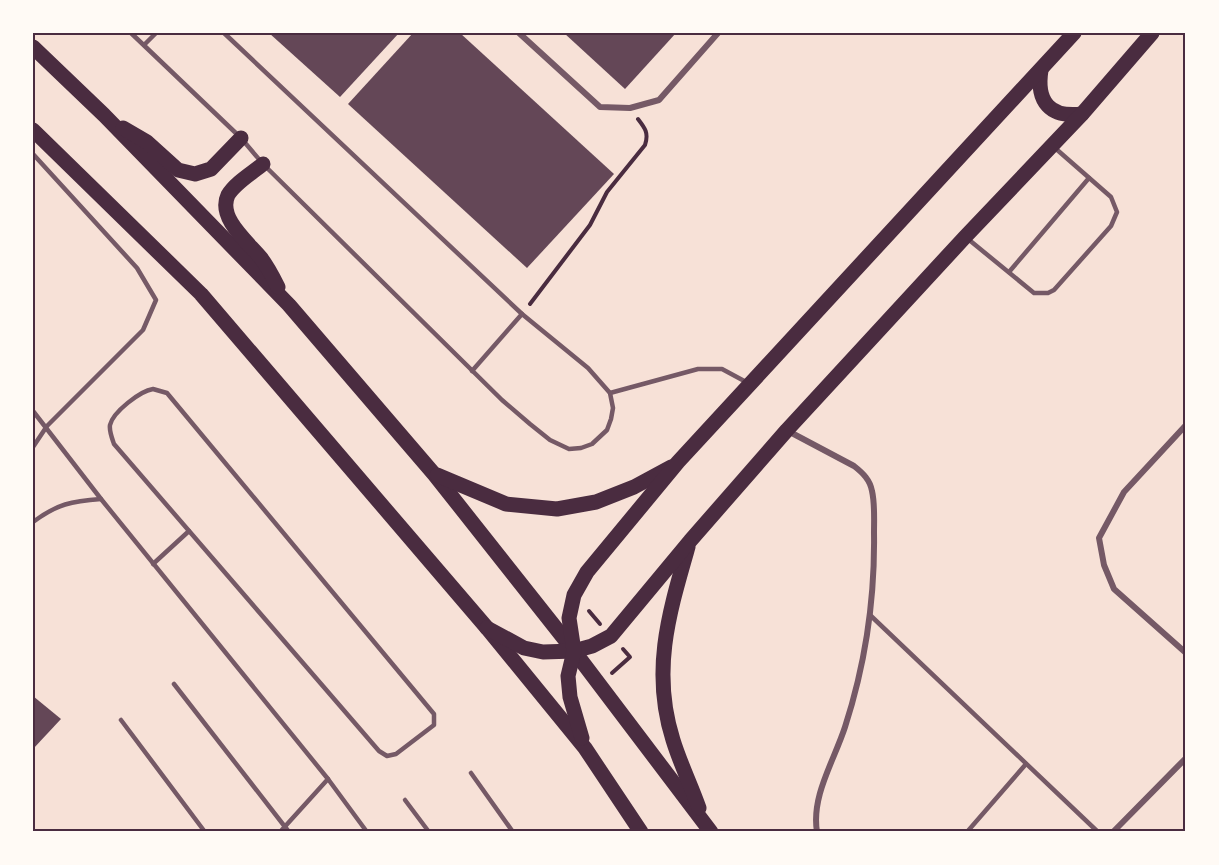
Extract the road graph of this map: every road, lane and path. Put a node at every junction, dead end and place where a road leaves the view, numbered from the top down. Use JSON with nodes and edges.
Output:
{"nodes":[{"id":1,"x":132,"y":33,"type":"edge"},
{"id":2,"x":156,"y":33,"type":"edge"},
{"id":3,"x":225,"y":33,"type":"edge"},
{"id":4,"x":519,"y":33,"type":"edge"},
{"id":5,"x":718,"y":33,"type":"edge"},
{"id":6,"x":1074,"y":33,"type":"edge"},
{"id":7,"x":1152,"y":33,"type":"edge"},
{"id":8,"x":144,"y":45,"type":"junction"},
{"id":9,"x":33,"y":46,"type":"edge"},
{"id":10,"x":1041,"y":70,"type":"junction"},
{"id":11,"x":630,"y":108,"type":"junction"},
{"id":12,"x":1082,"y":114,"type":"junction"},
{"id":13,"x":104,"y":115,"type":"junction"},
{"id":14,"x":33,"y":130,"type":"edge"},
{"id":15,"x":241,"y":138,"type":"junction"},
{"id":16,"x":1053,"y":146,"type":"junction"},
{"id":17,"x":33,"y":154,"type":"edge"},
{"id":18,"x":263,"y":164,"type":"junction"},
{"id":19,"x":1089,"y":178,"type":"junction"},
{"id":20,"x":965,"y":237,"type":"junction"},
{"id":21,"x":1009,"y":272,"type":"junction"},
{"id":22,"x":289,"y":305,"type":"junction"},
{"id":23,"x":522,"y":314,"type":"junction"},
{"id":24,"x":472,"y":371,"type":"junction"},
{"id":25,"x":750,"y":384,"type":"junction"},
{"id":26,"x":610,"y":393,"type":"junction"},
{"id":27,"x":33,"y":411,"type":"edge"},
{"id":28,"x":1186,"y":425,"type":"edge"},
{"id":29,"x":47,"y":426,"type":"junction"},
{"id":30,"x":787,"y":430,"type":"junction"},
{"id":31,"x":33,"y":447,"type":"edge"},
{"id":32,"x":678,"y":462,"type":"junction"},
{"id":33,"x":434,"y":474,"type":"junction"},
{"id":34,"x":101,"y":499,"type":"junction"},
{"id":35,"x":33,"y":522,"type":"edge"},
{"id":36,"x":189,"y":531,"type":"junction"},
{"id":37,"x":690,"y":541,"type":"junction"},
{"id":38,"x":153,"y":564,"type":"junction"},
{"id":39,"x":870,"y":615,"type":"junction"},
{"id":40,"x":487,"y":628,"type":"junction"},
{"id":41,"x":574,"y":651,"type":"junction"},
{"id":42,"x":1186,"y":653,"type":"edge"},
{"id":43,"x":174,"y":684,"type":"dead end"},
{"id":44,"x":121,"y":720,"type":"dead end"},
{"id":45,"x":585,"y":748,"type":"junction"},
{"id":46,"x":1186,"y":758,"type":"edge"},
{"id":47,"x":1026,"y":764,"type":"junction"},
{"id":48,"x":471,"y":773,"type":"dead end"},
{"id":49,"x":328,"y":779,"type":"junction"},
{"id":50,"x":405,"y":800,"type":"dead end"},
{"id":51,"x":285,"y":827,"type":"junction"},
{"id":52,"x":709,"y":828,"type":"edge"},
{"id":53,"x":205,"y":832,"type":"edge"},
{"id":54,"x":280,"y":832,"type":"edge"},
{"id":55,"x":289,"y":832,"type":"edge"},
{"id":56,"x":367,"y":832,"type":"edge"},
{"id":57,"x":429,"y":832,"type":"edge"},
{"id":58,"x":513,"y":832,"type":"edge"},
{"id":59,"x":641,"y":832,"type":"edge"},
{"id":60,"x":817,"y":832,"type":"edge"},
{"id":61,"x":967,"y":832,"type":"edge"},
{"id":62,"x":1098,"y":832,"type":"edge"},
{"id":63,"x":1113,"y":832,"type":"edge"}],
"edges":[{"from":1,"to":8,"type":"lane"},
{"from":2,"to":8,"type":"lane"},
{"from":3,"to":23,"type":"lane"},
{"from":4,"to":11,"type":"street"},
{"from":5,"to":11,"type":"street"},
{"from":6,"to":10,"type":"main road"},
{"from":7,"to":12,"type":"main road"},
{"from":8,"to":15,"type":"lane"},
{"from":9,"to":13,"type":"main road"},
{"from":10,"to":12,"type":"main road"},
{"from":10,"to":25,"type":"main road"},
{"from":11,"to":23,"type":"path"},
{"from":12,"to":16,"type":"main road"},
{"from":13,"to":15,"type":"main road"},
{"from":13,"to":22,"type":"main road"},
{"from":14,"to":40,"type":"main road"},
{"from":15,"to":18,"type":"lane"},
{"from":16,"to":19,"type":"lane"},
{"from":16,"to":20,"type":"main road"},
{"from":17,"to":29,"type":"lane"},
{"from":18,"to":22,"type":"main road"},
{"from":18,"to":24,"type":"lane"},
{"from":19,"to":21,"type":"lane"},
{"from":19,"to":21,"type":"lane"},
{"from":20,"to":21,"type":"lane"},
{"from":20,"to":30,"type":"main road"},
{"from":22,"to":33,"type":"main road"},
{"from":23,"to":24,"type":"lane"},
{"from":23,"to":26,"type":"lane"},
{"from":24,"to":26,"type":"lane"},
{"from":25,"to":26,"type":"lane"},
{"from":25,"to":32,"type":"main road"},
{"from":27,"to":29,"type":"lane"},
{"from":28,"to":42,"type":"street"},
{"from":29,"to":31,"type":"lane"},
{"from":29,"to":34,"type":"lane"},
{"from":30,"to":37,"type":"main road"},
{"from":30,"to":39,"type":"street"},
{"from":32,"to":33,"type":"main road"},
{"from":32,"to":41,"type":"main road"},
{"from":33,"to":41,"type":"main road"},
{"from":34,"to":35,"type":"lane"},
{"from":34,"to":38,"type":"lane"},
{"from":36,"to":36,"type":"lane"},
{"from":36,"to":38,"type":"lane"},
{"from":37,"to":41,"type":"main road"},
{"from":37,"to":52,"type":"main road"},
{"from":38,"to":49,"type":"lane"},
{"from":39,"to":47,"type":"lane"},
{"from":39,"to":60,"type":"street"},
{"from":40,"to":41,"type":"main road"},
{"from":40,"to":45,"type":"main road"},
{"from":41,"to":45,"type":"main road"},
{"from":41,"to":52,"type":"main road"},
{"from":43,"to":51,"type":"lane"},
{"from":44,"to":53,"type":"lane"},
{"from":45,"to":59,"type":"main road"},
{"from":46,"to":63,"type":"street"},
{"from":47,"to":61,"type":"lane"},
{"from":47,"to":62,"type":"lane"},
{"from":48,"to":58,"type":"lane"},
{"from":49,"to":51,"type":"lane"},
{"from":49,"to":56,"type":"lane"},
{"from":50,"to":57,"type":"lane"},
{"from":51,"to":54,"type":"lane"},
{"from":51,"to":55,"type":"lane"}]}
